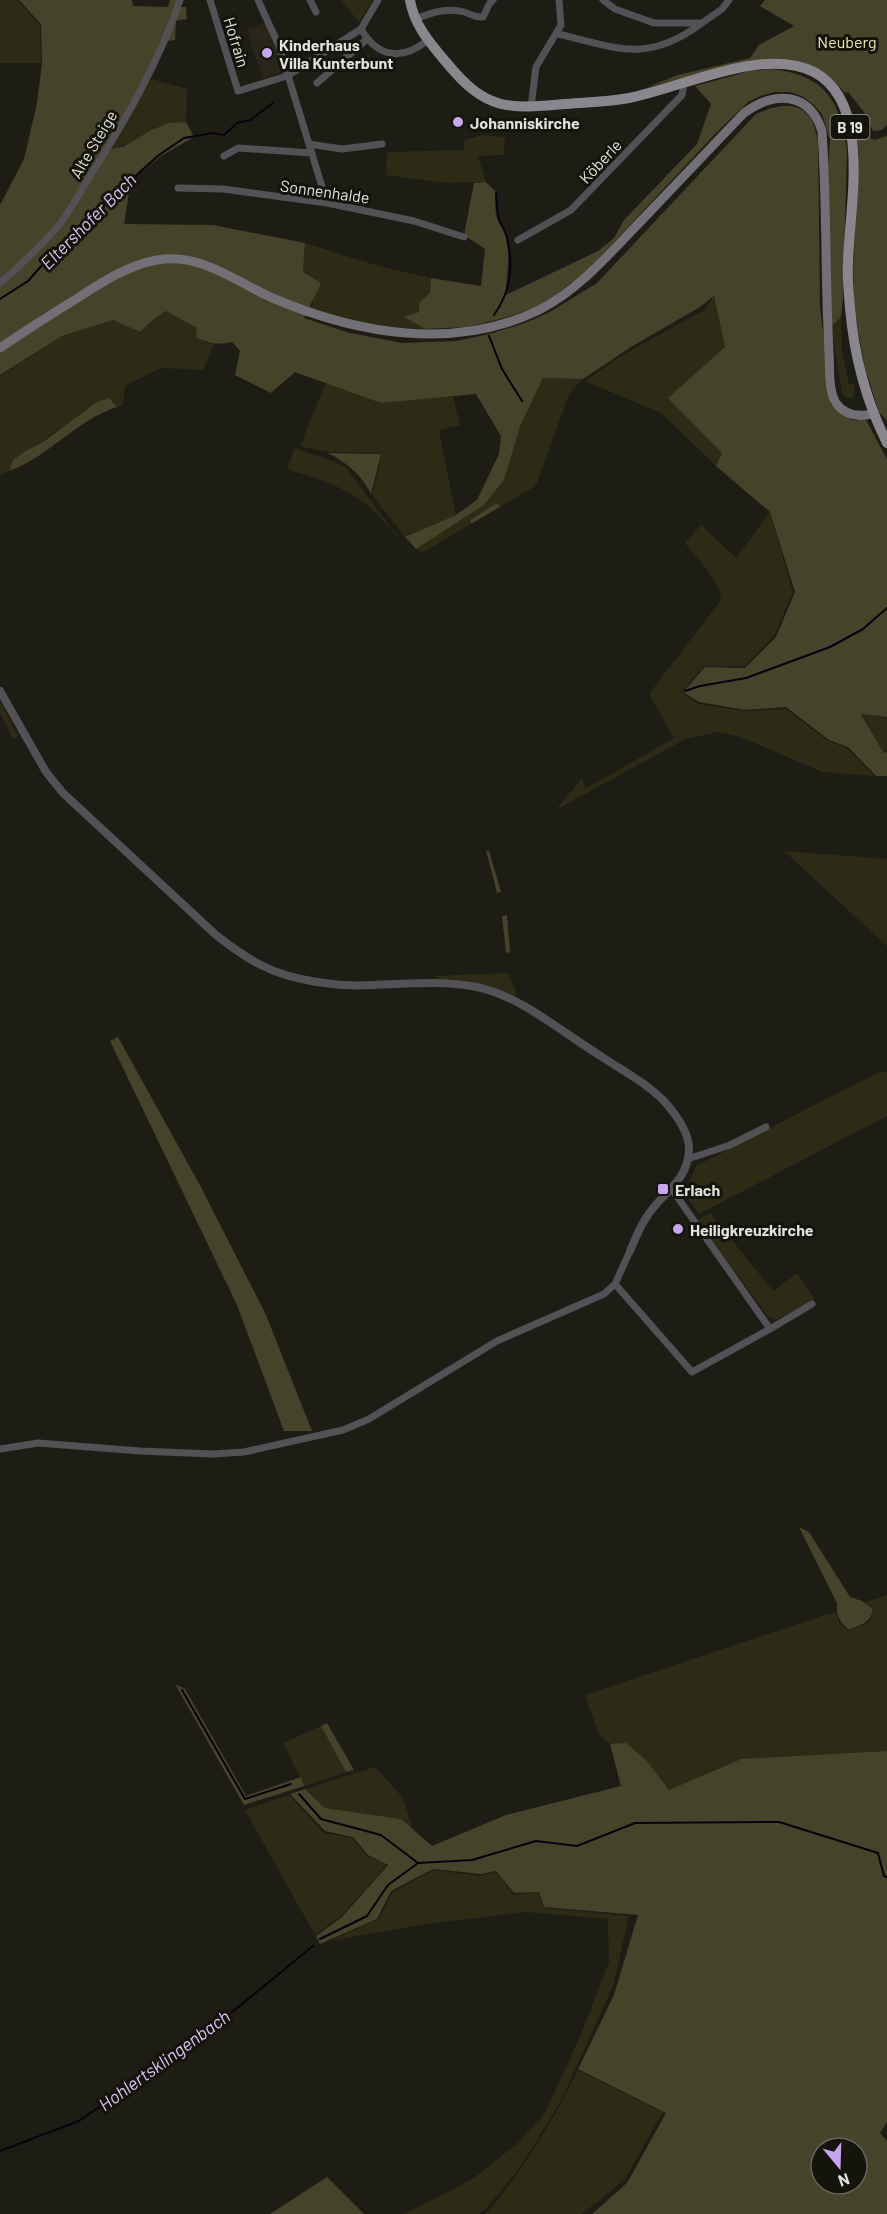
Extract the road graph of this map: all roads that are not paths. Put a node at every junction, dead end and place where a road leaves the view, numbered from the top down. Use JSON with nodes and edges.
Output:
{"nodes":[{"id":1,"x":180,"y":0,"type":"edge"},
{"id":2,"x":210,"y":0,"type":"edge"},
{"id":3,"x":258,"y":0,"type":"edge"},
{"id":4,"x":310,"y":0,"type":"edge"},
{"id":5,"x":378,"y":0,"type":"edge"},
{"id":6,"x":410,"y":0,"type":"edge"},
{"id":7,"x":493,"y":0,"type":"edge"},
{"id":8,"x":559,"y":0,"type":"edge"},
{"id":9,"x":603,"y":0,"type":"edge"},
{"id":10,"x":729,"y":0,"type":"edge"},
{"id":11,"x":316,"y":12,"type":"dead end"},
{"id":12,"x":415,"y":19,"type":"junction"},
{"id":13,"x":702,"y":23,"type":"junction"},
{"id":14,"x":361,"y":29,"type":"junction"},
{"id":15,"x":558,"y":34,"type":"junction"},
{"id":16,"x":367,"y":39,"type":"junction"},
{"id":17,"x":428,"y":40,"type":"junction"},
{"id":18,"x":287,"y":76,"type":"junction"},
{"id":19,"x":317,"y":83,"type":"dead end"},
{"id":20,"x":684,"y":83,"type":"junction"},
{"id":21,"x":531,"y":107,"type":"junction"},
{"id":22,"x":309,"y":144,"type":"junction"},
{"id":23,"x":382,"y":144,"type":"dead end"},
{"id":24,"x":312,"y":153,"type":"junction"},
{"id":25,"x":224,"y":156,"type":"dead end"},
{"id":26,"x":178,"y":188,"type":"dead end"},
{"id":27,"x":327,"y":203,"type":"junction"},
{"id":28,"x":464,"y":237,"type":"dead end"},
{"id":29,"x":518,"y":240,"type":"dead end"},
{"id":30,"x":0,"y":283,"type":"edge"},
{"id":31,"x":0,"y":348,"type":"edge"},
{"id":32,"x":873,"y":414,"type":"junction"},
{"id":33,"x":887,"y":443,"type":"edge"},
{"id":34,"x":0,"y":691,"type":"edge"},
{"id":35,"x":766,"y":1127,"type":"dead end"},
{"id":36,"x":688,"y":1159,"type":"junction"},
{"id":37,"x":671,"y":1188,"type":"junction"},
{"id":38,"x":630,"y":1251,"type":"joint"},
{"id":39,"x":615,"y":1284,"type":"junction"},
{"id":40,"x":812,"y":1304,"type":"dead end"},
{"id":41,"x":770,"y":1329,"type":"junction"},
{"id":42,"x":0,"y":1449,"type":"edge"}],
"edges":[{"from":1,"to":30,"type":"street","name":"Alte Steige"},
{"from":2,"to":18,"type":"street","name":"Hofrain"},
{"from":3,"to":18,"type":"street"},
{"from":4,"to":11,"type":"street"},
{"from":5,"to":14,"type":"street"},
{"from":6,"to":12,"type":"main road","number":"B 19"},
{"from":7,"to":12,"type":"street"},
{"from":8,"to":15,"type":"street"},
{"from":9,"to":13,"type":"street"},
{"from":10,"to":13,"type":"street"},
{"from":12,"to":17,"type":"main road","number":"B 19"},
{"from":13,"to":15,"type":"street"},
{"from":14,"to":16,"type":"street"},
{"from":14,"to":18,"type":"street"},
{"from":15,"to":21,"type":"street"},
{"from":16,"to":17,"type":"street"},
{"from":16,"to":19,"type":"street"},
{"from":17,"to":21,"type":"main road","number":"B 19"},
{"from":18,"to":22,"type":"street"},
{"from":20,"to":21,"type":"main road","number":"B 19"},
{"from":20,"to":29,"type":"street","name":"Köberle"},
{"from":20,"to":32,"type":"main road","number":"B 19"},
{"from":22,"to":23,"type":"street"},
{"from":22,"to":24,"type":"street"},
{"from":24,"to":25,"type":"street"},
{"from":24,"to":27,"type":"street"},
{"from":26,"to":27,"type":"street","name":"Sonnenhalde"},
{"from":27,"to":28,"type":"street","name":"Sonnenhalde"},
{"from":31,"to":32,"type":"main road"},
{"from":32,"to":33,"type":"main road","number":"B 19"},
{"from":34,"to":36,"type":"street"},
{"from":35,"to":36,"type":"street"},
{"from":36,"to":37,"type":"street"},
{"from":37,"to":38,"type":"street"},
{"from":37,"to":41,"type":"street"},
{"from":38,"to":39,"type":"street"},
{"from":39,"to":41,"type":"street"},
{"from":39,"to":42,"type":"street"},
{"from":40,"to":41,"type":"street"}]}
